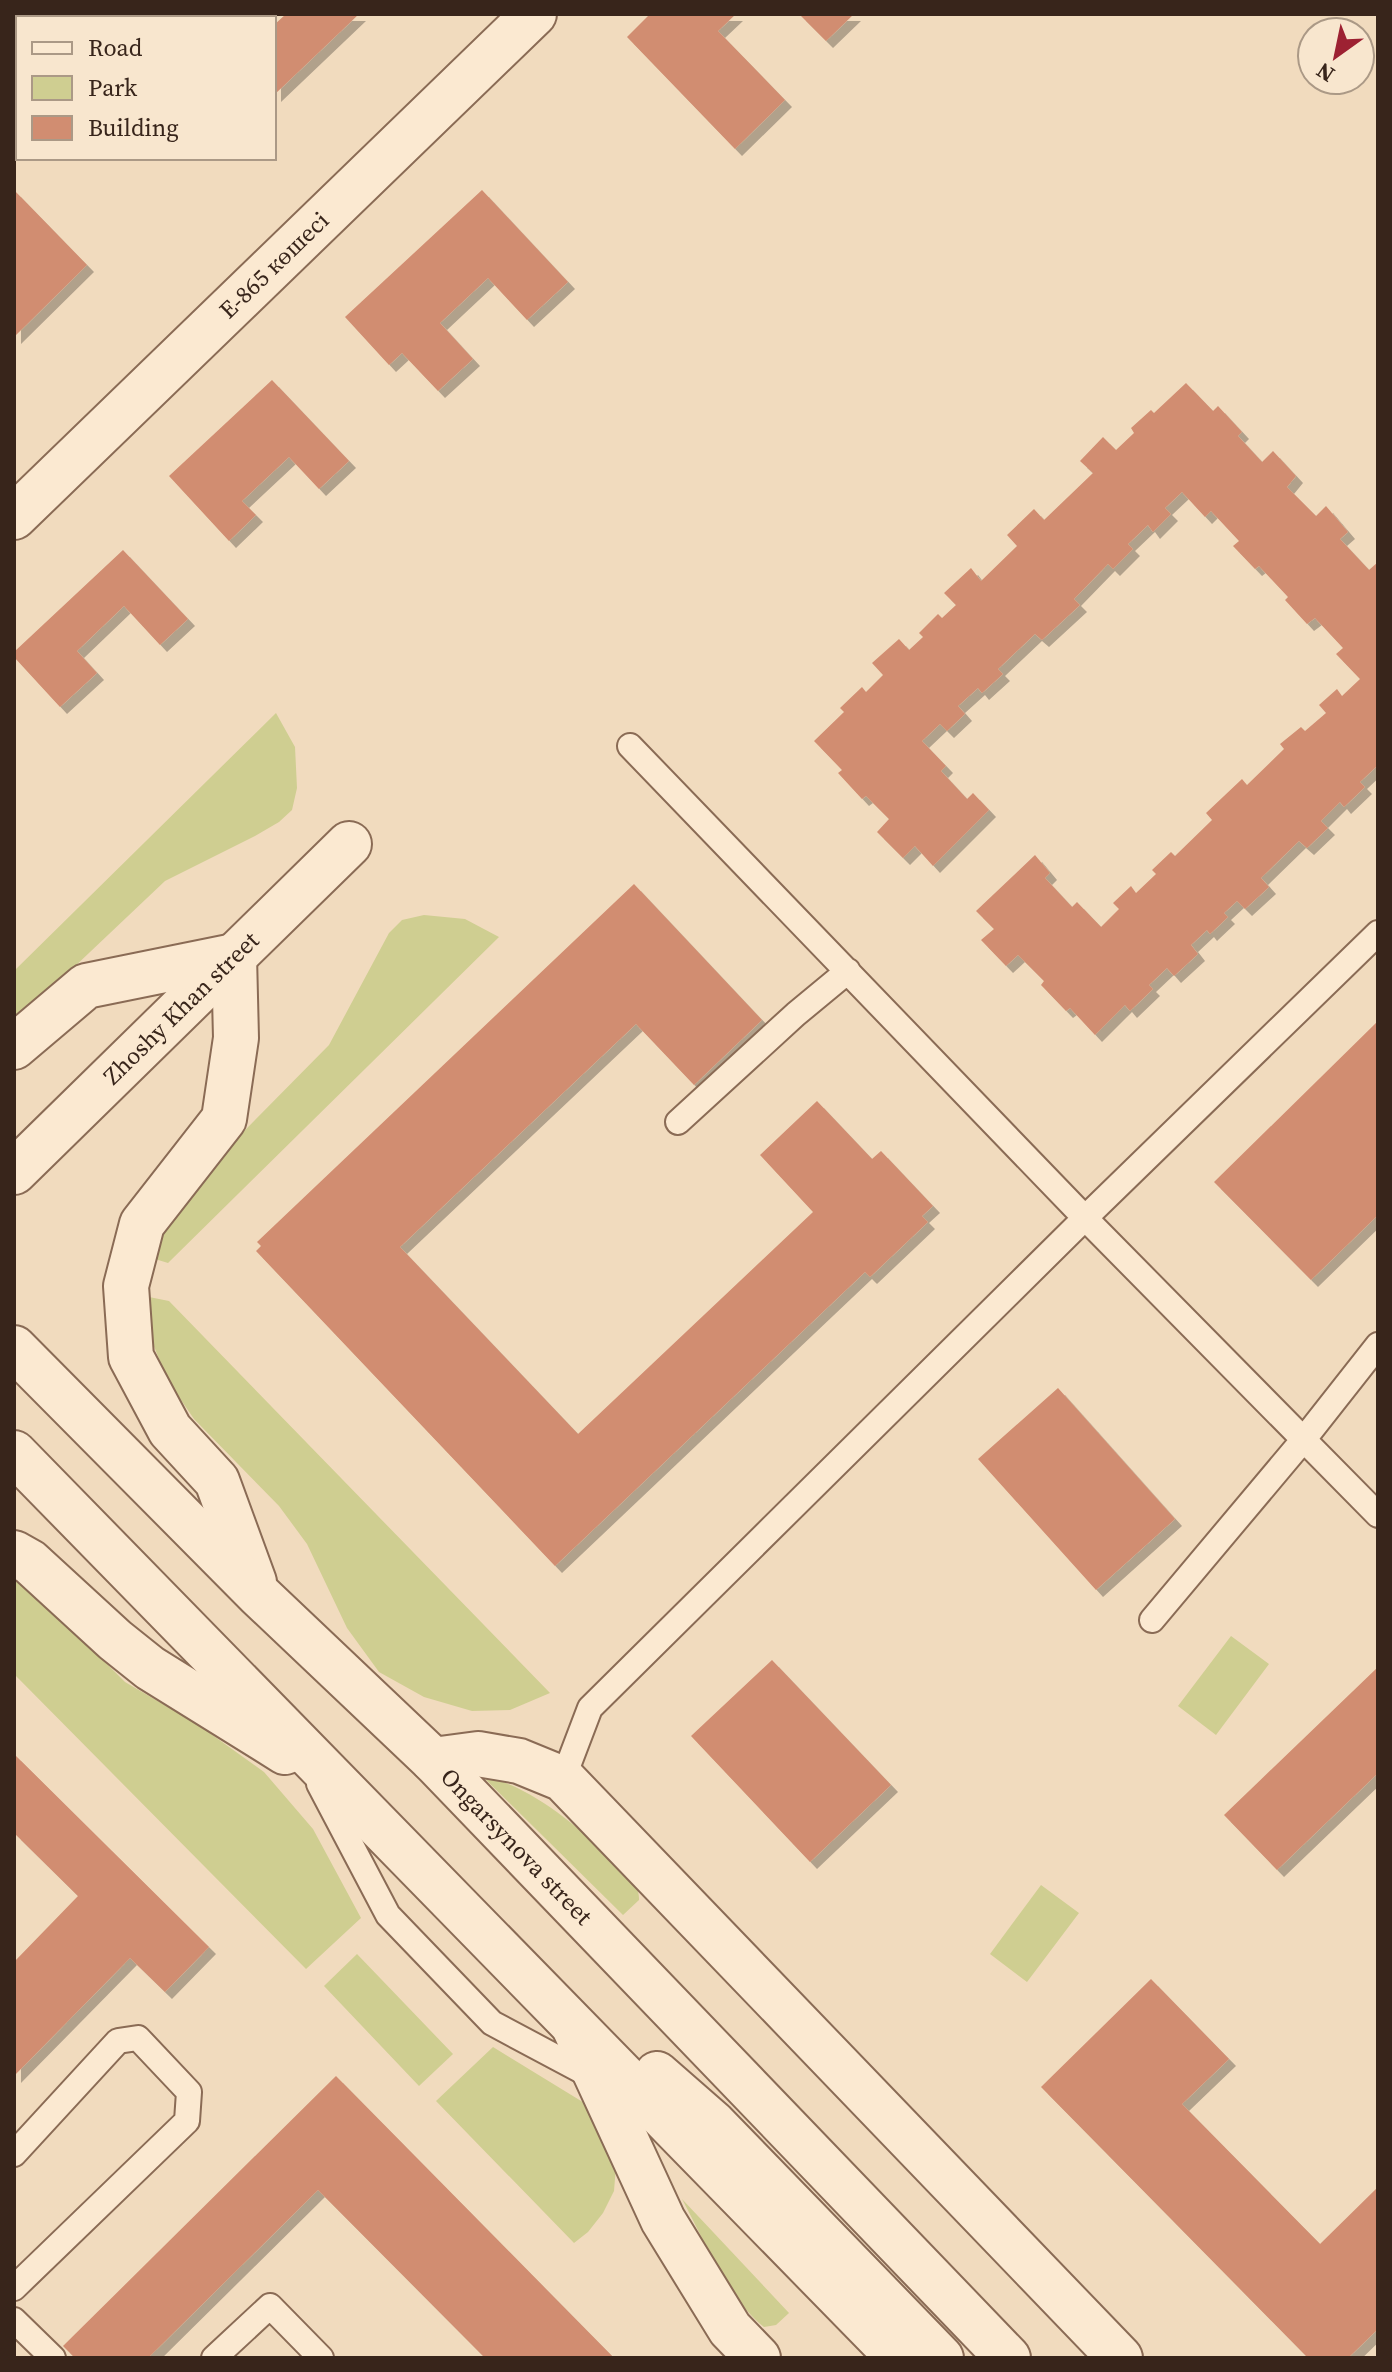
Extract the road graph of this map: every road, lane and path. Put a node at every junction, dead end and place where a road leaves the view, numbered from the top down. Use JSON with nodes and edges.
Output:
{"nodes":[{"id":1,"x":534,"y":14,"type":"edge"},
{"id":2,"x":14,"y":517,"type":"edge"},
{"id":3,"x":630,"y":746,"type":"dead end"},
{"id":4,"x":349,"y":844,"type":"dead end"},
{"id":5,"x":1378,"y":933,"type":"edge"},
{"id":6,"x":234,"y":956,"type":"junction"},
{"id":7,"x":848,"y":971,"type":"junction"},
{"id":8,"x":14,"y":1047,"type":"edge"},
{"id":9,"x":678,"y":1122,"type":"dead end"},
{"id":10,"x":14,"y":1172,"type":"edge"},
{"id":11,"x":1085,"y":1218,"type":"junction"},
{"id":12,"x":1378,"y":1345,"type":"edge"},
{"id":13,"x":14,"y":1348,"type":"edge"},
{"id":14,"x":1304,"y":1439,"type":"junction"},
{"id":15,"x":14,"y":1453,"type":"edge"},
{"id":16,"x":1378,"y":1515,"type":"edge"},
{"id":17,"x":14,"y":1553,"type":"edge"},
{"id":18,"x":259,"y":1595,"type":"junction"},
{"id":19,"x":1152,"y":1620,"type":"dead end"},
{"id":20,"x":433,"y":1760,"type":"junction"},
{"id":21,"x":316,"y":1765,"type":"junction"},
{"id":22,"x":563,"y":1779,"type":"junction"},
{"id":23,"x":573,"y":2024,"type":"junction"},
{"id":24,"x":597,"y":2079,"type":"junction"},
{"id":25,"x":658,"y":2112,"type":"junction"},
{"id":26,"x":14,"y":2154,"type":"edge"},
{"id":27,"x":14,"y":2288,"type":"edge"},
{"id":28,"x":14,"y":2320,"type":"edge"},
{"id":29,"x":53,"y":2358,"type":"edge"},
{"id":30,"x":214,"y":2358,"type":"edge"},
{"id":31,"x":321,"y":2358,"type":"edge"},
{"id":32,"x":758,"y":2358,"type":"edge"},
{"id":33,"x":899,"y":2358,"type":"edge"},
{"id":34,"x":941,"y":2358,"type":"edge"},
{"id":35,"x":1008,"y":2358,"type":"edge"},
{"id":36,"x":1120,"y":2358,"type":"edge"}],
"edges":[{"from":1,"to":2,"type":"street","name":"Е-865 көшесі"},
{"from":3,"to":7,"type":"lane"},
{"from":4,"to":6,"type":"street","name":"Zhoshy Khan street"},
{"from":5,"to":11,"type":"lane"},
{"from":6,"to":8,"type":"street"},
{"from":6,"to":10,"type":"street","name":"Zhoshy Khan street"},
{"from":6,"to":18,"type":"street"},
{"from":7,"to":9,"type":"lane"},
{"from":7,"to":11,"type":"lane"},
{"from":11,"to":14,"type":"lane"},
{"from":11,"to":22,"type":"lane"},
{"from":12,"to":14,"type":"lane"},
{"from":13,"to":18,"type":"street","name":"Ongarsynova street"},
{"from":14,"to":16,"type":"lane"},
{"from":14,"to":19,"type":"lane"},
{"from":15,"to":21,"type":"street"},
{"from":17,"to":21,"type":"street"},
{"from":18,"to":20,"type":"street","name":"Ongarsynova street"},
{"from":20,"to":22,"type":"street"},
{"from":20,"to":35,"type":"street","name":"Ongarsynova street"},
{"from":21,"to":23,"type":"street"},
{"from":21,"to":24,"type":"lane"},
{"from":22,"to":36,"type":"street"},
{"from":23,"to":24,"type":"street"},
{"from":23,"to":25,"type":"street"},
{"from":23,"to":34,"type":"street"},
{"from":24,"to":25,"type":"lane"},
{"from":24,"to":32,"type":"street"},
{"from":25,"to":33,"type":"street"},
{"from":26,"to":27,"type":"lane"},
{"from":28,"to":29,"type":"lane"},
{"from":30,"to":31,"type":"lane"}]}
